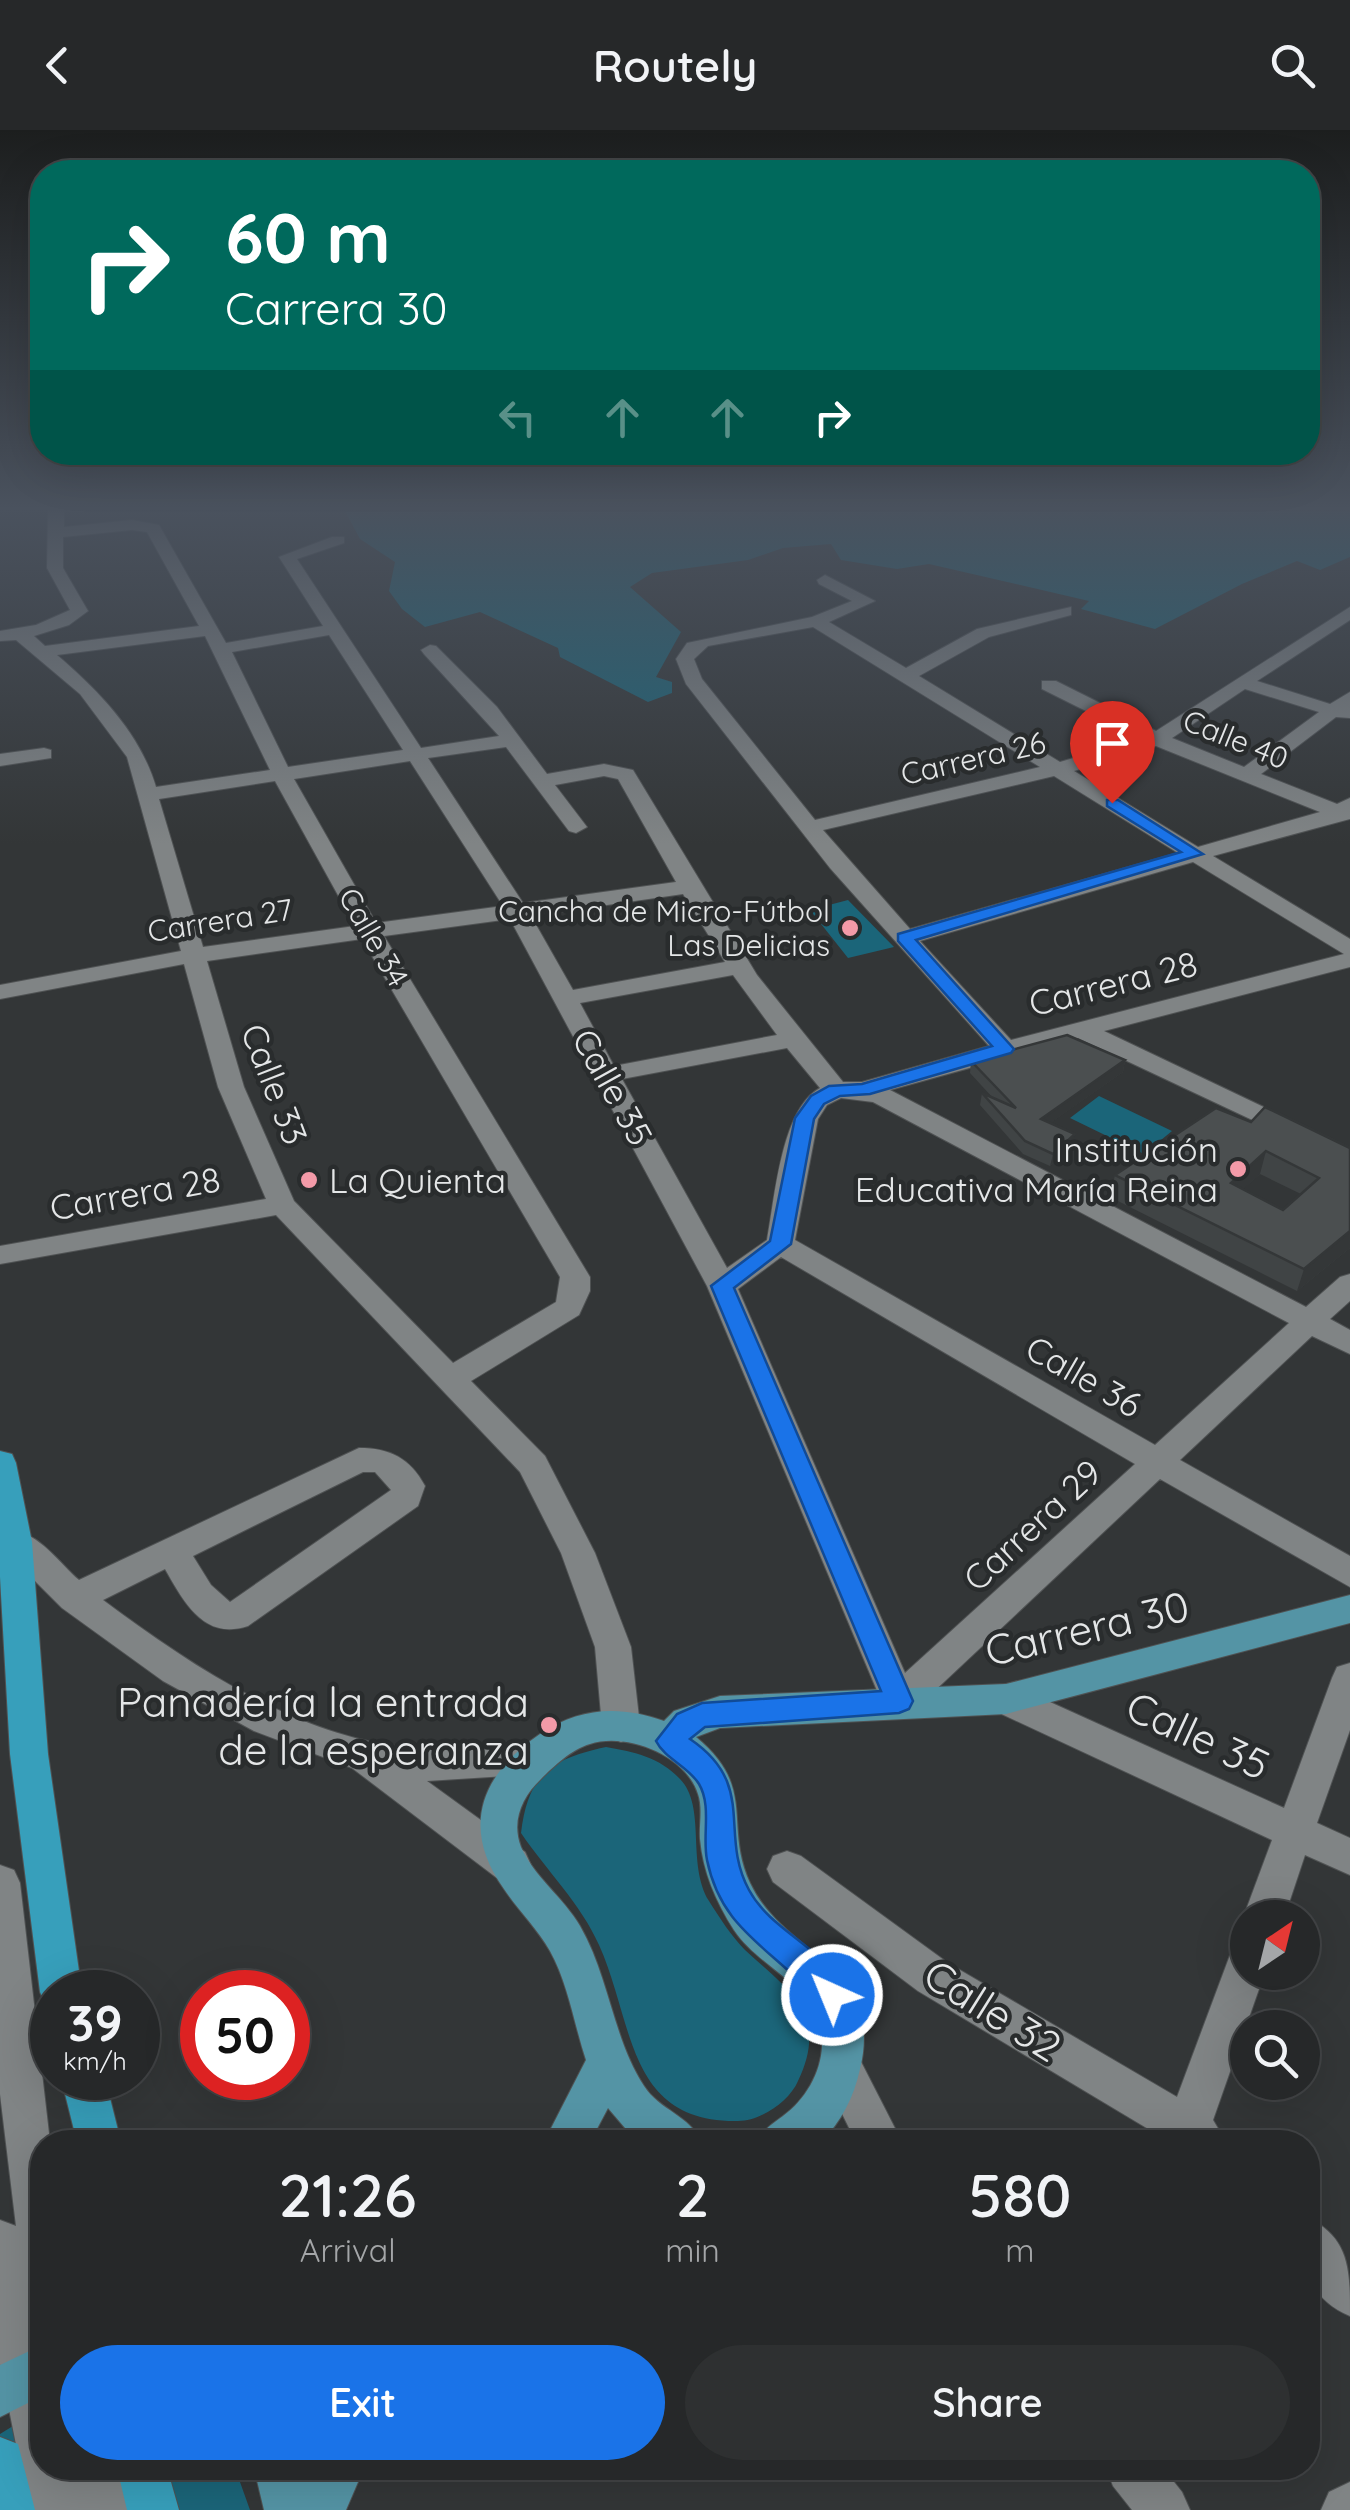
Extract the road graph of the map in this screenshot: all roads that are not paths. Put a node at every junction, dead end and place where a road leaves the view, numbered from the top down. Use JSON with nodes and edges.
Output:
{"nodes":[{"id":1,"x":61,"y":622,"type":"edge"},
{"id":2,"x":205,"y":622,"type":"edge"},
{"id":3,"x":329,"y":622,"type":"edge"},
{"id":4,"x":810,"y":622,"type":"edge"},
{"id":5,"x":818,"y":622,"type":"edge"},
{"id":6,"x":1024,"y":622,"type":"edge"},
{"id":7,"x":1335,"y":622,"type":"edge"},
{"id":8,"x":334,"y":629,"type":"junction"},
{"id":9,"x":209,"y":630,"type":"junction"},
{"id":10,"x":21,"y":641,"type":"edge"},
{"id":11,"x":221,"y":649,"type":"junction"},
{"id":12,"x":430,"y":650,"type":"dead end"},
{"id":13,"x":906,"y":676,"type":"junction"},
{"id":14,"x":1243,"y":682,"type":"junction"},
{"id":15,"x":1049,"y":685,"type":"dead end"},
{"id":16,"x":1345,"y":708,"type":"edge"},
{"id":17,"x":1157,"y":739,"type":"junction"},
{"id":18,"x":511,"y":740,"type":"junction"},
{"id":19,"x":44,"y":754,"type":"dead end"},
{"id":20,"x":418,"y":754,"type":"junction"},
{"id":21,"x":0,"y":760,"type":"edge"},
{"id":22,"x":1058,"y":769,"type":"junction"},
{"id":23,"x":282,"y":775,"type":"junction"},
{"id":24,"x":1245,"y":776,"type":"junction"},
{"id":25,"x":540,"y":781,"type":"junction"},
{"id":26,"x":146,"y":796,"type":"junction"},
{"id":27,"x":1346,"y":811,"type":"edge"},
{"id":28,"x":576,"y":827,"type":"dead end"},
{"id":29,"x":811,"y":828,"type":"junction"},
{"id":30,"x":1194,"y":854,"type":"junction"},
{"id":31,"x":688,"y":887,"type":"junction"},
{"id":32,"x":518,"y":912,"type":"junction"},
{"id":33,"x":370,"y":931,"type":"junction"},
{"id":34,"x":904,"y":938,"type":"junction"},
{"id":35,"x":1350,"y":949,"type":"edge"},
{"id":36,"x":192,"y":956,"type":"junction"},
{"id":37,"x":1350,"y":960,"type":"edge"},
{"id":38,"x":739,"y":967,"type":"junction"},
{"id":39,"x":0,"y":992,"type":"edge"},
{"id":40,"x":565,"y":1000,"type":"junction"},
{"id":41,"x":1084,"y":1031,"type":"junction"},
{"id":42,"x":790,"y":1040,"type":"junction"},
{"id":43,"x":1004,"y":1049,"type":"junction"},
{"id":44,"x":605,"y":1075,"type":"junction"},
{"id":45,"x":850,"y":1090,"type":"junction"},
{"id":46,"x":1350,"y":1158,"type":"edge"},
{"id":47,"x":282,"y":1205,"type":"junction"},
{"id":48,"x":780,"y":1244,"type":"junction"},
{"id":49,"x":0,"y":1256,"type":"edge"},
{"id":50,"x":1350,"y":1284,"type":"edge"},
{"id":51,"x":722,"y":1286,"type":"junction"},
{"id":52,"x":1310,"y":1321,"type":"junction"},
{"id":53,"x":1350,"y":1343,"type":"edge"},
{"id":54,"x":450,"y":1379,"type":"junction"},
{"id":55,"x":1159,"y":1462,"type":"junction"},
{"id":56,"x":0,"y":1463,"type":"edge"},
{"id":57,"x":15,"y":1542,"type":"junction"},
{"id":58,"x":174,"y":1553,"type":"junction"},
{"id":59,"x":1350,"y":1573,"type":"edge"},
{"id":60,"x":74,"y":1598,"type":"junction"},
{"id":61,"x":1350,"y":1610,"type":"edge"},
{"id":62,"x":1350,"y":1678,"type":"edge"},
{"id":63,"x":1006,"y":1699,"type":"junction"},
{"id":64,"x":899,"y":1701,"type":"junction"},
{"id":65,"x":621,"y":1726,"type":"junction"},
{"id":66,"x":670,"y":1741,"type":"junction"},
{"id":67,"x":364,"y":1756,"type":"junction"},
{"id":68,"x":536,"y":1758,"type":"junction"},
{"id":69,"x":1294,"y":1832,"type":"junction"},
{"id":70,"x":1350,"y":1858,"type":"edge"},
{"id":71,"x":511,"y":1865,"type":"junction"},
{"id":72,"x":788,"y":1868,"type":"dead end"},
{"id":73,"x":0,"y":1884,"type":"edge"},
{"id":74,"x":1269,"y":1900,"type":"edge"},
{"id":75,"x":58,"y":1970,"type":"edge"},
{"id":76,"x":1239,"y":1990,"type":"edge"},
{"id":77,"x":610,"y":2059,"type":"junction"},
{"id":78,"x":842,"y":2067,"type":"junction"},
{"id":79,"x":73,"y":2100,"type":"edge"},
{"id":80,"x":88,"y":2100,"type":"edge"},
{"id":81,"x":76,"y":2130,"type":"edge"},
{"id":82,"x":95,"y":2130,"type":"edge"},
{"id":83,"x":572,"y":2130,"type":"edge"},
{"id":84,"x":654,"y":2130,"type":"edge"},
{"id":85,"x":798,"y":2130,"type":"edge"},
{"id":86,"x":874,"y":2130,"type":"edge"},
{"id":87,"x":1188,"y":2130,"type":"edge"},
{"id":88,"x":1197,"y":2130,"type":"edge"},
{"id":89,"x":30,"y":2158,"type":"edge"},
{"id":90,"x":0,"y":2243,"type":"edge"},
{"id":91,"x":1320,"y":2256,"type":"edge"},
{"id":92,"x":1350,"y":2292,"type":"edge"},
{"id":93,"x":23,"y":2379,"type":"edge"},
{"id":94,"x":30,"y":2406,"type":"edge"},
{"id":95,"x":0,"y":2462,"type":"edge"},
{"id":96,"x":49,"y":2480,"type":"edge"},
{"id":97,"x":99,"y":2480,"type":"edge"},
{"id":98,"x":145,"y":2480,"type":"edge"},
{"id":99,"x":282,"y":2480,"type":"edge"},
{"id":100,"x":333,"y":2480,"type":"edge"},
{"id":101,"x":1140,"y":2480,"type":"edge"},
{"id":102,"x":1152,"y":2480,"type":"edge"},
{"id":103,"x":9,"y":2510,"type":"edge"},
{"id":104,"x":55,"y":2510,"type":"edge"},
{"id":105,"x":107,"y":2510,"type":"edge"},
{"id":106,"x":153,"y":2510,"type":"edge"},
{"id":107,"x":290,"y":2510,"type":"edge"},
{"id":108,"x":320,"y":2510,"type":"edge"},
{"id":109,"x":1164,"y":2510,"type":"edge"},
{"id":110,"x":1172,"y":2510,"type":"edge"}],
"edges":[{"from":1,"to":10,"type":"street"},
{"from":2,"to":9,"type":"street","name":"Calle 34"},
{"from":3,"to":8,"type":"street","name":"Calle 35"},
{"from":4,"to":29,"type":"street"},
{"from":5,"to":13,"type":"street"},
{"from":6,"to":13,"type":"street"},
{"from":7,"to":14,"type":"street","name":"Carrera 26"},
{"from":8,"to":11,"type":"street"},
{"from":8,"to":20,"type":"street","name":"Calle 35"},
{"from":9,"to":10,"type":"street"},
{"from":9,"to":11,"type":"street","name":"Calle 34"},
{"from":10,"to":26,"type":"street","name":"Calle 33"},
{"from":11,"to":23,"type":"street","name":"Calle 34"},
{"from":12,"to":18,"type":"street"},
{"from":13,"to":22,"type":"street"},
{"from":14,"to":16,"type":"street"},
{"from":14,"to":17,"type":"street","name":"Carrera 26"},
{"from":15,"to":17,"type":"street","name":"Calle 40"},
{"from":16,"to":24,"type":"street"},
{"from":17,"to":22,"type":"street","name":"Carrera 26"},
{"from":17,"to":24,"type":"street","name":"Calle 40"},
{"from":18,"to":20,"type":"street"},
{"from":18,"to":25,"type":"street"},
{"from":19,"to":21,"type":"street"},
{"from":20,"to":23,"type":"street"},
{"from":20,"to":32,"type":"street","name":"Calle 35"},
{"from":22,"to":29,"type":"street","name":"Carrera 26"},
{"from":22,"to":30,"type":"street"},
{"from":23,"to":26,"type":"street"},
{"from":23,"to":33,"type":"street","name":"Calle 34"},
{"from":24,"to":27,"type":"street","name":"Calle 40"},
{"from":25,"to":28,"type":"street"},
{"from":25,"to":31,"type":"street"},
{"from":26,"to":36,"type":"street","name":"Calle 33"},
{"from":27,"to":30,"type":"street"},
{"from":29,"to":34,"type":"street"},
{"from":30,"to":34,"type":"street"},
{"from":30,"to":35,"type":"street"},
{"from":31,"to":32,"type":"street","name":"Carrera 27"},
{"from":31,"to":38,"type":"street"},
{"from":32,"to":33,"type":"street","name":"Carrera 27"},
{"from":32,"to":40,"type":"street","name":"Calle 35"},
{"from":33,"to":36,"type":"street","name":"Carrera 27"},
{"from":33,"to":54,"type":"street","name":"Calle 34"},
{"from":34,"to":43,"type":"street"},
{"from":36,"to":39,"type":"street","name":"Carrera 27"},
{"from":36,"to":47,"type":"street","name":"Calle 33"},
{"from":37,"to":41,"type":"street","name":"Carrera 28"},
{"from":38,"to":40,"type":"street"},
{"from":38,"to":42,"type":"street"},
{"from":40,"to":44,"type":"street","name":"Calle 35"},
{"from":41,"to":43,"type":"street","name":"Carrera 28"},
{"from":41,"to":46,"type":"street"},
{"from":42,"to":44,"type":"street"},
{"from":42,"to":45,"type":"street"},
{"from":43,"to":45,"type":"street","name":"Carrera 28"},
{"from":44,"to":51,"type":"street","name":"Calle 35"},
{"from":45,"to":48,"type":"street"},
{"from":45,"to":52,"type":"street"},
{"from":47,"to":49,"type":"street","name":"Carrera 28"},
{"from":47,"to":54,"type":"street","name":"Calle 33"},
{"from":48,"to":51,"type":"street"},
{"from":48,"to":55,"type":"street","name":"Calle 36"},
{"from":50,"to":52,"type":"street","name":"Carrera 29"},
{"from":51,"to":64,"type":"street","name":"Calle 35"},
{"from":52,"to":53,"type":"street"},
{"from":52,"to":55,"type":"street","name":"Carrera 29"},
{"from":54,"to":65,"type":"street","name":"Calle 33"},
{"from":55,"to":59,"type":"street","name":"Calle 36"},
{"from":55,"to":64,"type":"street","name":"Carrera 29"},
{"from":56,"to":57,"type":"highway"},
{"from":57,"to":60,"type":"street"},
{"from":57,"to":75,"type":"highway"},
{"from":58,"to":58,"type":"street"},
{"from":58,"to":60,"type":"street"},
{"from":60,"to":67,"type":"street"},
{"from":61,"to":63,"type":"main road","name":"Carrera 30"},
{"from":62,"to":69,"type":"street"},
{"from":63,"to":64,"type":"main road","name":"Carrera 30"},
{"from":63,"to":69,"type":"street","name":"Calle 35"},
{"from":64,"to":66,"type":"main road","name":"Carrera 30"},
{"from":65,"to":66,"type":"main road"},
{"from":65,"to":68,"type":"main road"},
{"from":66,"to":78,"type":"main road"},
{"from":67,"to":68,"type":"street"},
{"from":67,"to":71,"type":"street"},
{"from":68,"to":71,"type":"main road"},
{"from":69,"to":70,"type":"street","name":"Calle 35"},
{"from":69,"to":74,"type":"street"},
{"from":71,"to":77,"type":"main road"},
{"from":72,"to":87,"type":"street","name":"Calle 32"},
{"from":73,"to":89,"type":"street"},
{"from":76,"to":88,"type":"street"},
{"from":77,"to":83,"type":"main road"},
{"from":77,"to":84,"type":"main road"},
{"from":78,"to":85,"type":"main road"},
{"from":78,"to":86,"type":"street"},
{"from":79,"to":81,"type":"highway"},
{"from":80,"to":82,"type":"highway"},
{"from":90,"to":93,"type":"street"},
{"from":91,"to":92,"type":"street"},
{"from":93,"to":94,"type":"street"},
{"from":95,"to":103,"type":"highway"},
{"from":96,"to":104,"type":"street"},
{"from":97,"to":105,"type":"street"},
{"from":98,"to":106,"type":"highway"},
{"from":99,"to":107,"type":"main road"},
{"from":100,"to":108,"type":"main road"},
{"from":101,"to":109,"type":"street"},
{"from":102,"to":110,"type":"street"}]}
